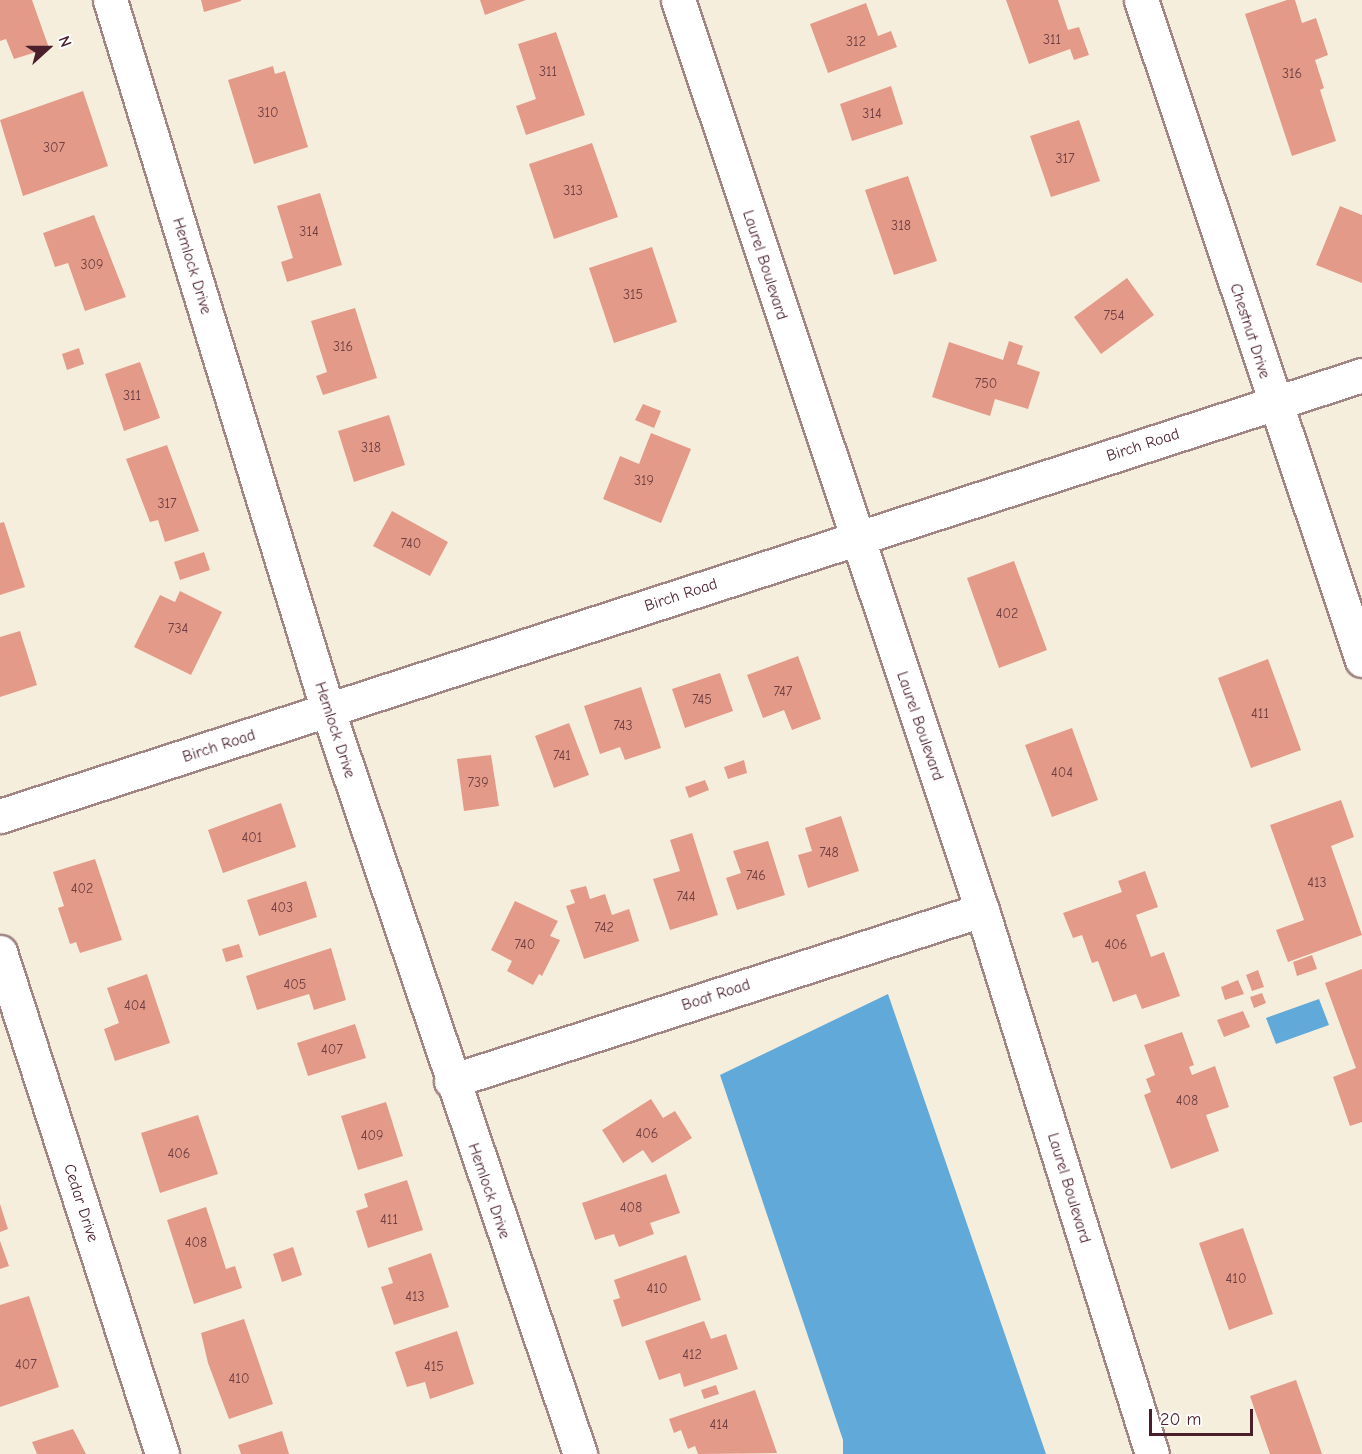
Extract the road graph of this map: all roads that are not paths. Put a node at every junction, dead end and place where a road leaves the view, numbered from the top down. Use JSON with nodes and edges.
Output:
{"nodes":[{"id":1,"x":110,"y":0,"type":"edge"},
{"id":2,"x":678,"y":0,"type":"edge"},
{"id":3,"x":1141,"y":0,"type":"edge"},
{"id":4,"x":1362,"y":375,"type":"edge"},
{"id":5,"x":1274,"y":403,"type":"junction"},
{"id":6,"x":856,"y":538,"type":"junction"},
{"id":7,"x":1362,"y":660,"type":"edge"},
{"id":8,"x":328,"y":711,"type":"junction"},
{"id":9,"x":0,"y":816,"type":"edge"},
{"id":10,"x":982,"y":909,"type":"junction"},
{"id":11,"x":0,"y":952,"type":"edge"},
{"id":12,"x":451,"y":1081,"type":"junction"},
{"id":13,"x":162,"y":1454,"type":"edge"},
{"id":14,"x":580,"y":1454,"type":"edge"},
{"id":15,"x":1152,"y":1454,"type":"edge"}],
"edges":[{"from":1,"to":8,"type":"street","name":"Hemlock Drive"},
{"from":2,"to":6,"type":"street","name":"Laurel Boulevard"},
{"from":3,"to":5,"type":"street","name":"Chestnut Drive"},
{"from":4,"to":5,"type":"street","name":"Birch Road"},
{"from":5,"to":6,"type":"street","name":"Birch Road"},
{"from":5,"to":7,"type":"street","name":"Chestnut Drive"},
{"from":6,"to":8,"type":"street","name":"Birch Road"},
{"from":6,"to":10,"type":"street","name":"Laurel Boulevard"},
{"from":8,"to":9,"type":"street","name":"Birch Road"},
{"from":8,"to":12,"type":"street","name":"Hemlock Drive"},
{"from":10,"to":12,"type":"street","name":"Boat Road"},
{"from":10,"to":15,"type":"street","name":"Laurel Boulevard"},
{"from":11,"to":13,"type":"street","name":"Cedar Drive"},
{"from":12,"to":14,"type":"street","name":"Hemlock Drive"}]}
